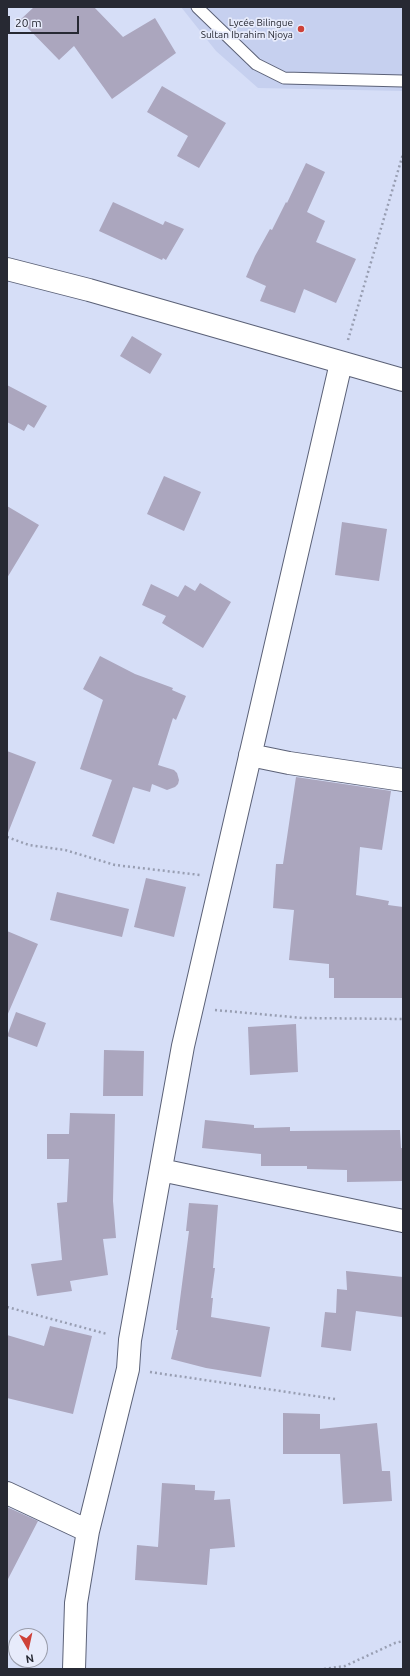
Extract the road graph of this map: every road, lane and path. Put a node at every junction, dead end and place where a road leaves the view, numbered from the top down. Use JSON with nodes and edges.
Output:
{"nodes":[{"id":1,"x":197,"y":7,"type":"edge"},
{"id":2,"x":403,"y":81,"type":"edge"},
{"id":3,"x":403,"y":154,"type":"edge"},
{"id":4,"x":7,"y":268,"type":"edge"},
{"id":5,"x":341,"y":363,"type":"junction"},
{"id":6,"x":403,"y":380,"type":"edge"},
{"id":7,"x":250,"y":755,"type":"junction"},
{"id":8,"x":403,"y":780,"type":"edge"},
{"id":9,"x":7,"y":837,"type":"edge"},
{"id":10,"x":222,"y":878,"type":"junction"},
{"id":11,"x":192,"y":1007,"type":"junction"},
{"id":12,"x":403,"y":1019,"type":"edge"},
{"id":13,"x":161,"y":1170,"type":"junction"},
{"id":14,"x":403,"y":1221,"type":"edge"},
{"id":15,"x":7,"y":1307,"type":"edge"},
{"id":16,"x":130,"y":1340,"type":"junction"},
{"id":17,"x":128,"y":1369,"type":"junction"},
{"id":18,"x":335,"y":1399,"type":"dead end"},
{"id":19,"x":7,"y":1493,"type":"edge"},
{"id":20,"x":88,"y":1531,"type":"junction"},
{"id":21,"x":403,"y":1641,"type":"edge"},
{"id":22,"x":74,"y":1669,"type":"edge"},
{"id":23,"x":324,"y":1669,"type":"edge"}],
"edges":[{"from":1,"to":2,"type":"lane"},
{"from":3,"to":5,"type":"path"},
{"from":4,"to":5,"type":"street"},
{"from":5,"to":6,"type":"street"},
{"from":5,"to":7,"type":"street"},
{"from":7,"to":8,"type":"street"},
{"from":7,"to":10,"type":"street"},
{"from":9,"to":10,"type":"path"},
{"from":10,"to":11,"type":"street"},
{"from":11,"to":12,"type":"path"},
{"from":11,"to":13,"type":"street"},
{"from":13,"to":14,"type":"street"},
{"from":13,"to":16,"type":"street"},
{"from":15,"to":16,"type":"path"},
{"from":16,"to":17,"type":"street"},
{"from":17,"to":18,"type":"path"},
{"from":17,"to":20,"type":"street"},
{"from":19,"to":20,"type":"street"},
{"from":20,"to":22,"type":"street"},
{"from":21,"to":23,"type":"path"}]}
